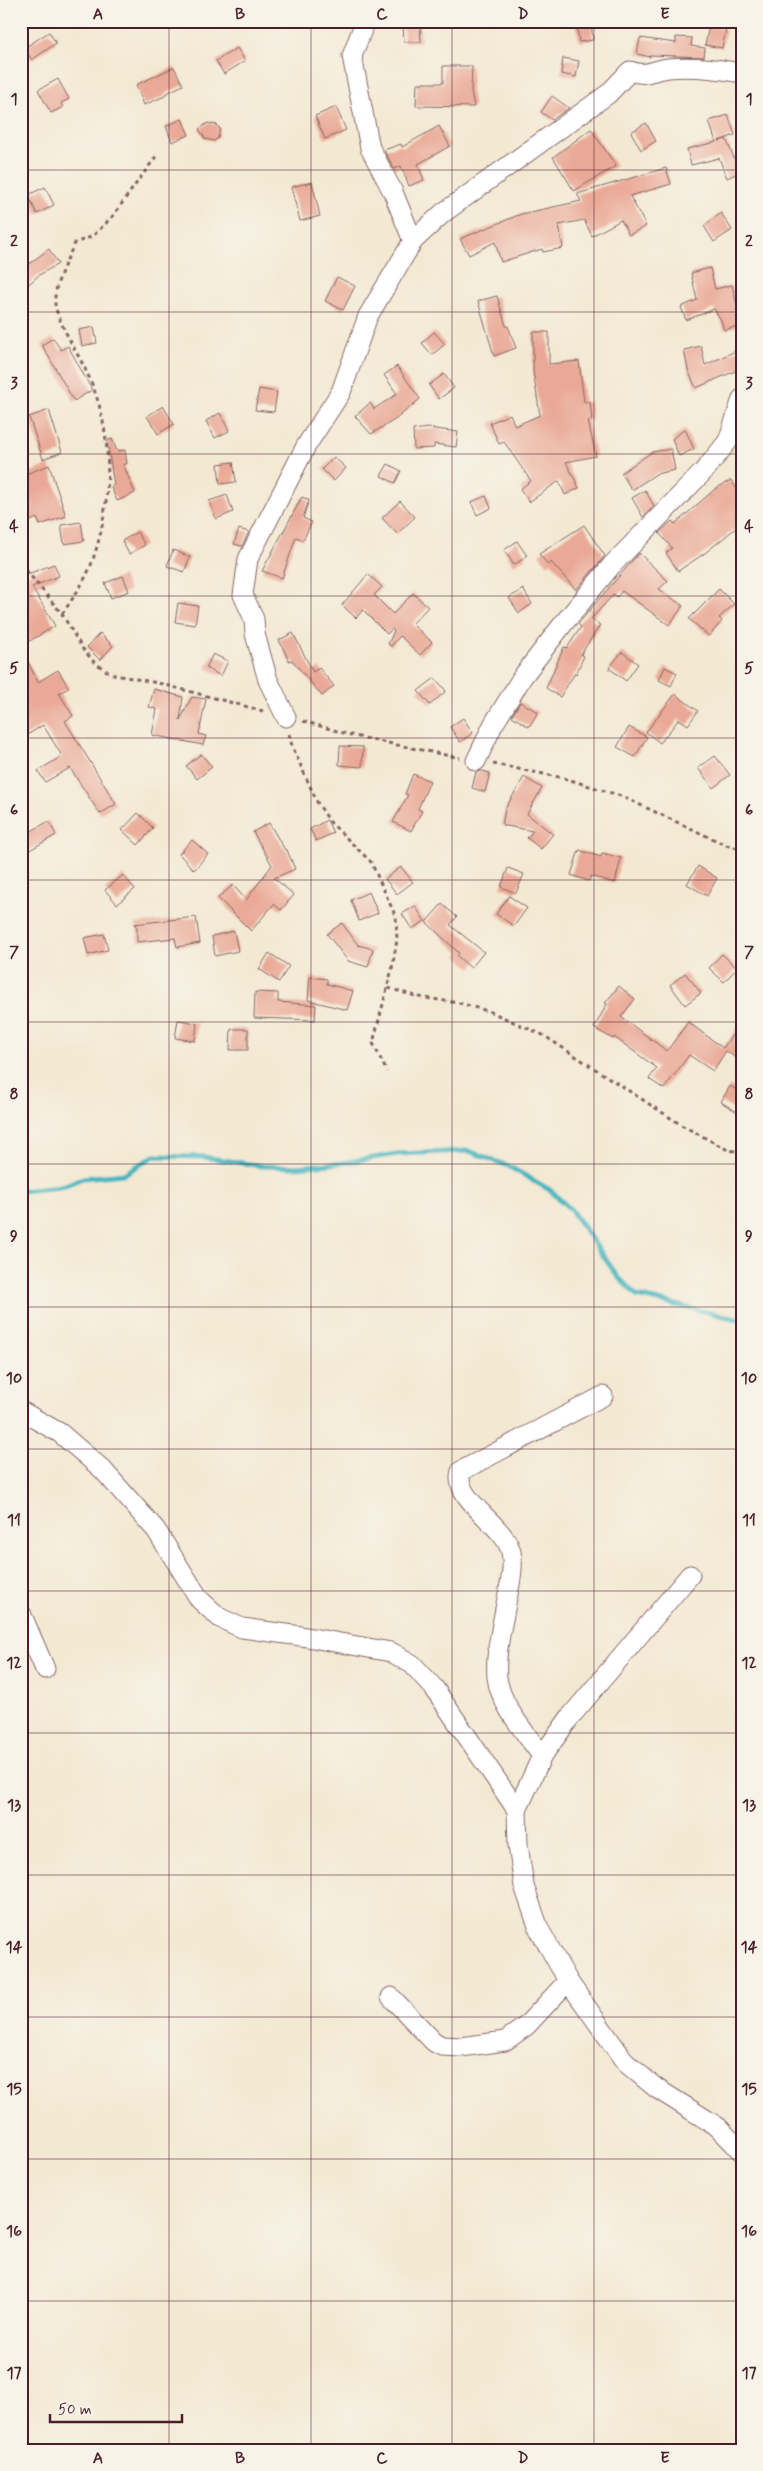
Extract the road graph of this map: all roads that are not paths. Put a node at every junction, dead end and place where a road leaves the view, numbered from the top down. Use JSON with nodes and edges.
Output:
{"nodes":[{"id":1,"x":362,"y":21,"type":"edge"},
{"id":2,"x":735,"y":72,"type":"dead end"},
{"id":3,"x":413,"y":242,"type":"junction"},
{"id":4,"x":742,"y":399,"type":"edge"},
{"id":5,"x":286,"y":716,"type":"road end"},
{"id":6,"x":476,"y":761,"type":"road end"},
{"id":7,"x":603,"y":1396,"type":"dead end"},
{"id":8,"x":21,"y":1411,"type":"edge"},
{"id":9,"x":690,"y":1575,"type":"dead end"},
{"id":10,"x":21,"y":1613,"type":"edge"},
{"id":11,"x":45,"y":1669,"type":"dead end"},
{"id":12,"x":542,"y":1756,"type":"junction"},
{"id":13,"x":517,"y":1810,"type":"junction"},
{"id":14,"x":568,"y":1981,"type":"junction"},
{"id":15,"x":391,"y":1997,"type":"dead end"},
{"id":16,"x":742,"y":2152,"type":"edge"}],
"edges":[{"from":1,"to":3,"type":"street"},
{"from":2,"to":3,"type":"street"},
{"from":3,"to":5,"type":"street"},
{"from":4,"to":6,"type":"street"},
{"from":7,"to":12,"type":"street"},
{"from":8,"to":13,"type":"street"},
{"from":9,"to":12,"type":"street"},
{"from":10,"to":11,"type":"street"},
{"from":12,"to":13,"type":"street"},
{"from":13,"to":14,"type":"street"},
{"from":14,"to":15,"type":"street"},
{"from":14,"to":16,"type":"street"}]}
